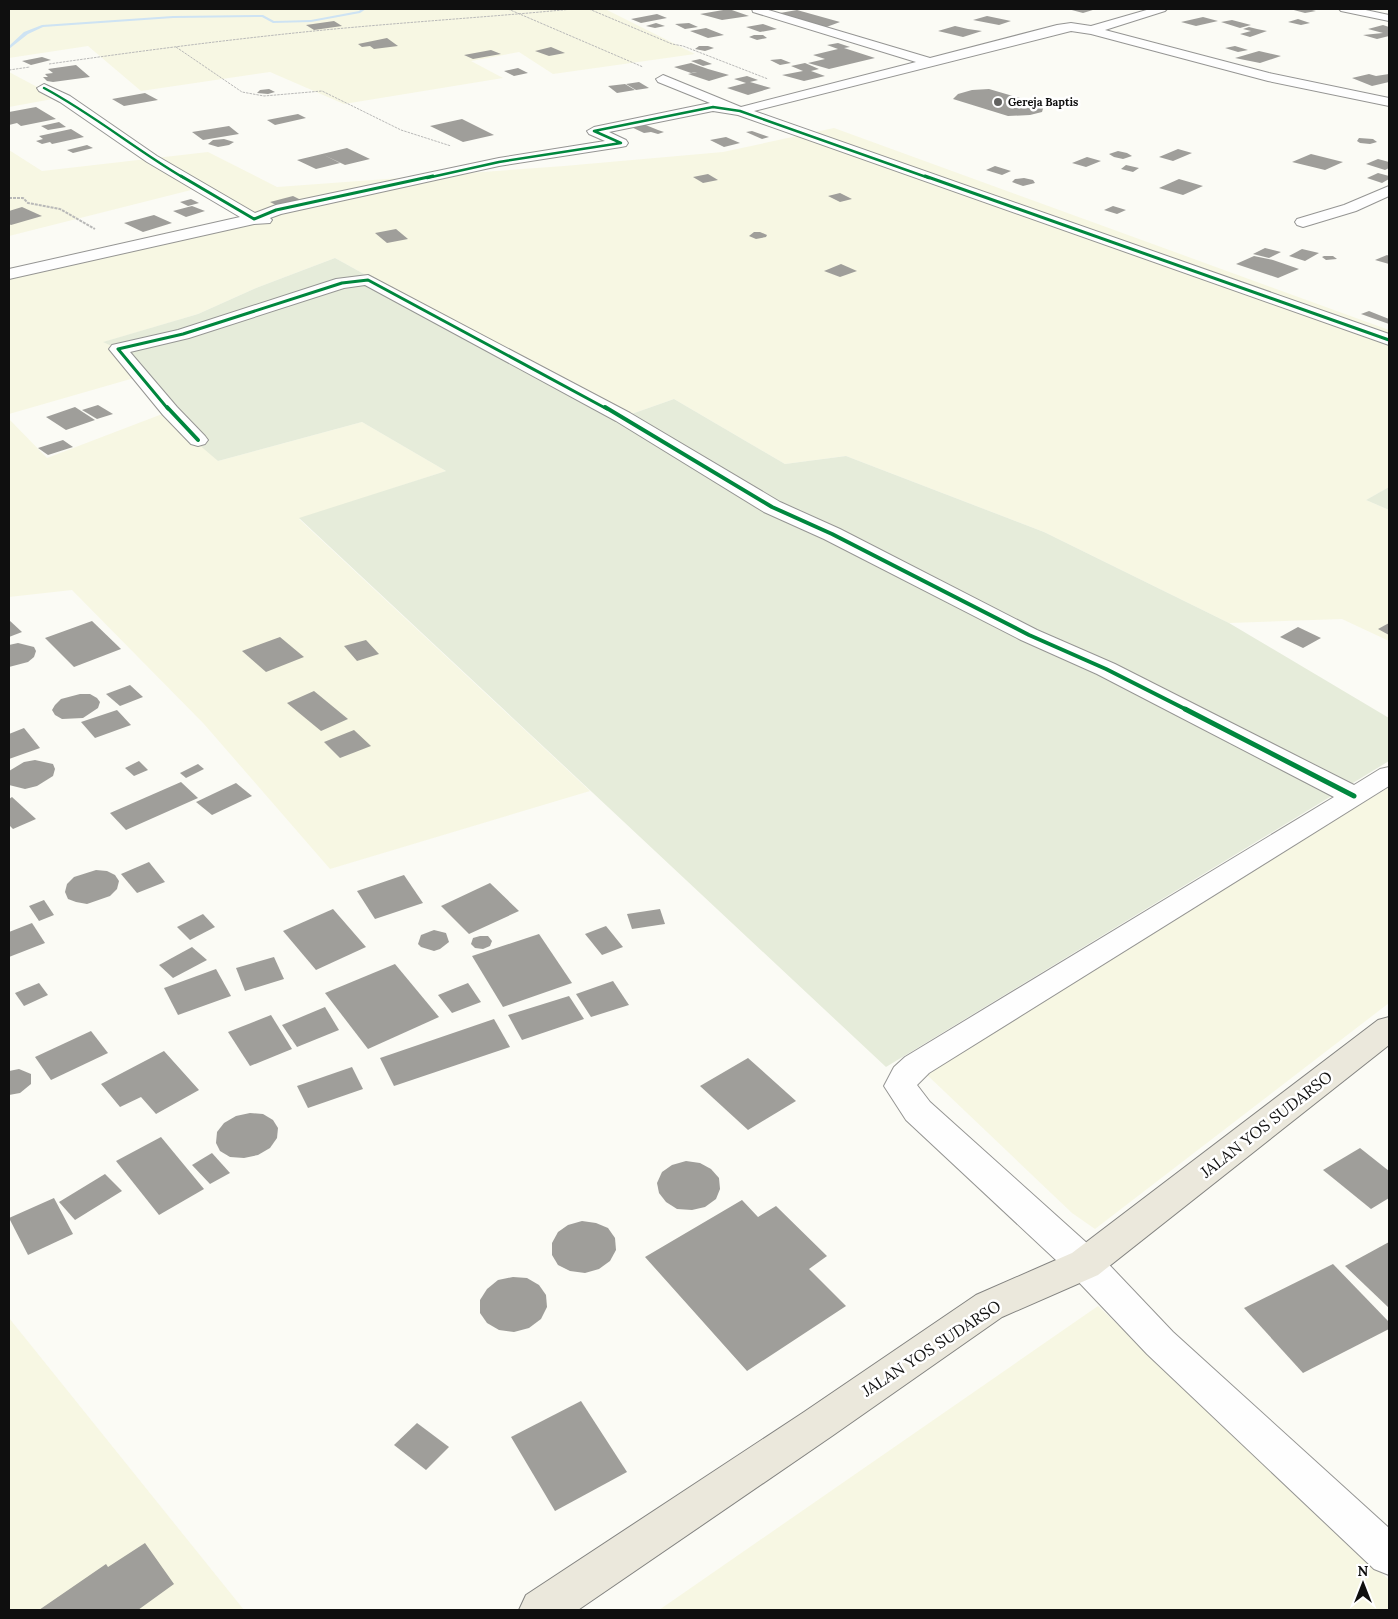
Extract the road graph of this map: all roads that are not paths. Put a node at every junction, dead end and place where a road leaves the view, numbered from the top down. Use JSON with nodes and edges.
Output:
{"nodes":[{"id":1,"x":1161,"y":9,"type":"edge"},
{"id":2,"x":1345,"y":9,"type":"edge"},
{"id":3,"x":757,"y":10,"type":"dead end"},
{"id":4,"x":1389,"y":18,"type":"edge"},
{"id":5,"x":1092,"y":30,"type":"junction"},
{"id":6,"x":930,"y":62,"type":"junction"},
{"id":7,"x":663,"y":79,"type":"road end"},
{"id":8,"x":44,"y":88,"type":"dead end"},
{"id":9,"x":1389,"y":90,"type":"edge"},
{"id":10,"x":1369,"y":97,"type":"junction"},
{"id":11,"x":1389,"y":102,"type":"edge"},
{"id":12,"x":740,"y":111,"type":"junction"},
{"id":13,"x":758,"y":116,"type":"junction"},
{"id":14,"x":722,"y":122,"type":"dead end"},
{"id":15,"x":640,"y":140,"type":"dead end"},
{"id":16,"x":1389,"y":191,"type":"edge"},
{"id":17,"x":254,"y":219,"type":"junction"},
{"id":18,"x":1303,"y":222,"type":"dead end"},
{"id":19,"x":9,"y":274,"type":"edge"},
{"id":20,"x":1389,"y":340,"type":"edge"},
{"id":21,"x":198,"y":440,"type":"dead end"},
{"id":22,"x":1389,"y":775,"type":"edge"},
{"id":23,"x":1354,"y":796,"type":"junction"},
{"id":24,"x":1389,"y":1028,"type":"edge"},
{"id":25,"x":1086,"y":1264,"type":"junction"},
{"id":26,"x":1389,"y":1556,"type":"edge"},
{"id":27,"x":541,"y":1610,"type":"edge"}],
"edges":[{"from":1,"to":5,"type":"street"},
{"from":2,"to":4,"type":"street"},
{"from":3,"to":6,"type":"street"},
{"from":5,"to":6,"type":"street"},
{"from":5,"to":10,"type":"street"},
{"from":6,"to":12,"type":"street"},
{"from":7,"to":12,"type":"street"},
{"from":8,"to":17,"type":"street"},
{"from":9,"to":10,"type":"street"},
{"from":10,"to":11,"type":"street"},
{"from":12,"to":13,"type":"street"},
{"from":12,"to":17,"type":"street"},
{"from":13,"to":14,"type":"street"},
{"from":13,"to":20,"type":"street"},
{"from":15,"to":17,"type":"street"},
{"from":16,"to":18,"type":"street"},
{"from":17,"to":19,"type":"street"},
{"from":21,"to":23,"type":"street"},
{"from":22,"to":23,"type":"street"},
{"from":23,"to":25,"type":"street"},
{"from":24,"to":25,"type":"main road","name":"JALAN YOS SUDARSO"},
{"from":25,"to":26,"type":"street"},
{"from":25,"to":27,"type":"main road","name":"JALAN YOS SUDARSO"}]}
